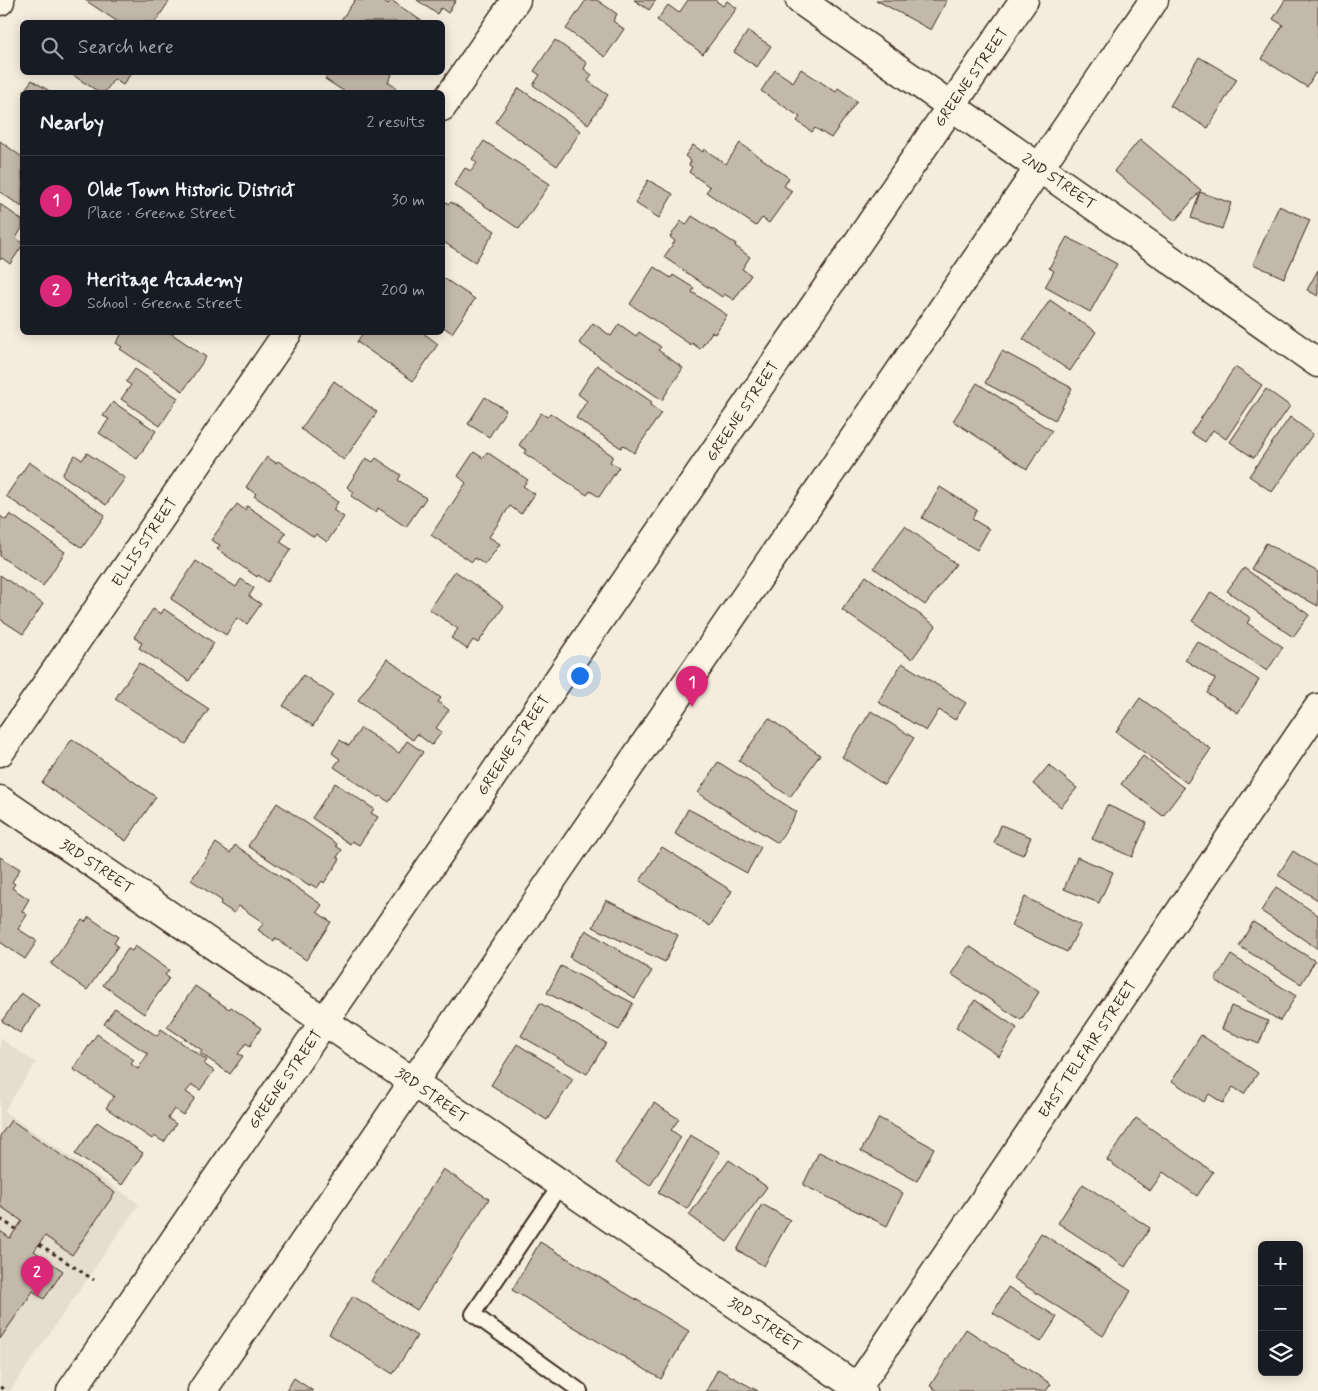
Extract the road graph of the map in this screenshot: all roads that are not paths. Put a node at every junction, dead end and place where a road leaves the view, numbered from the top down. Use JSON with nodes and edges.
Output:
{"nodes":[{"id":1,"x":516,"y":0,"type":"edge"},
{"id":2,"x":800,"y":0,"type":"edge"},
{"id":3,"x":1024,"y":0,"type":"edge"},
{"id":4,"x":1154,"y":0,"type":"edge"},
{"id":5,"x":445,"y":103,"type":"edge"},
{"id":6,"x":950,"y":106,"type":"junction"},
{"id":7,"x":1039,"y":168,"type":"junction"},
{"id":8,"x":286,"y":335,"type":"edge"},
{"id":9,"x":1318,"y":363,"type":"edge"},
{"id":10,"x":1318,"y":708,"type":"edge"},
{"id":11,"x":0,"y":752,"type":"edge"},
{"id":12,"x":0,"y":800,"type":"edge"},
{"id":13,"x":325,"y":1021,"type":"junction"},
{"id":14,"x":413,"y":1082,"type":"junction"},
{"id":15,"x":562,"y":1184,"type":"junction"},
{"id":16,"x":858,"y":1390,"type":"edge"},
{"id":17,"x":71,"y":1391,"type":"edge"},
{"id":18,"x":202,"y":1391,"type":"edge"},
{"id":19,"x":580,"y":1391,"type":"edge"}],
"edges":[{"from":1,"to":5,"type":"main road"},
{"from":2,"to":6,"type":"main road","name":"2ND STREET"},
{"from":3,"to":6,"type":"main road","name":"GREENE STREET"},
{"from":4,"to":7,"type":"main road"},
{"from":6,"to":7,"type":"main road","name":"2ND STREET"},
{"from":6,"to":13,"type":"main road","name":"GREENE STREET"},
{"from":7,"to":9,"type":"main road","name":"2ND STREET"},
{"from":7,"to":14,"type":"main road"},
{"from":8,"to":11,"type":"main road","name":"ELLIS STREET"},
{"from":10,"to":16,"type":"main road","name":"EAST TELFAIR STREET"},
{"from":12,"to":13,"type":"main road","name":"3RD STREET"},
{"from":13,"to":14,"type":"main road","name":"3RD STREET"},
{"from":13,"to":17,"type":"main road","name":"GREENE STREET"},
{"from":14,"to":15,"type":"main road","name":"3RD STREET"},
{"from":14,"to":18,"type":"main road"},
{"from":15,"to":16,"type":"main road","name":"3RD STREET"},
{"from":15,"to":19,"type":"lane"}]}
